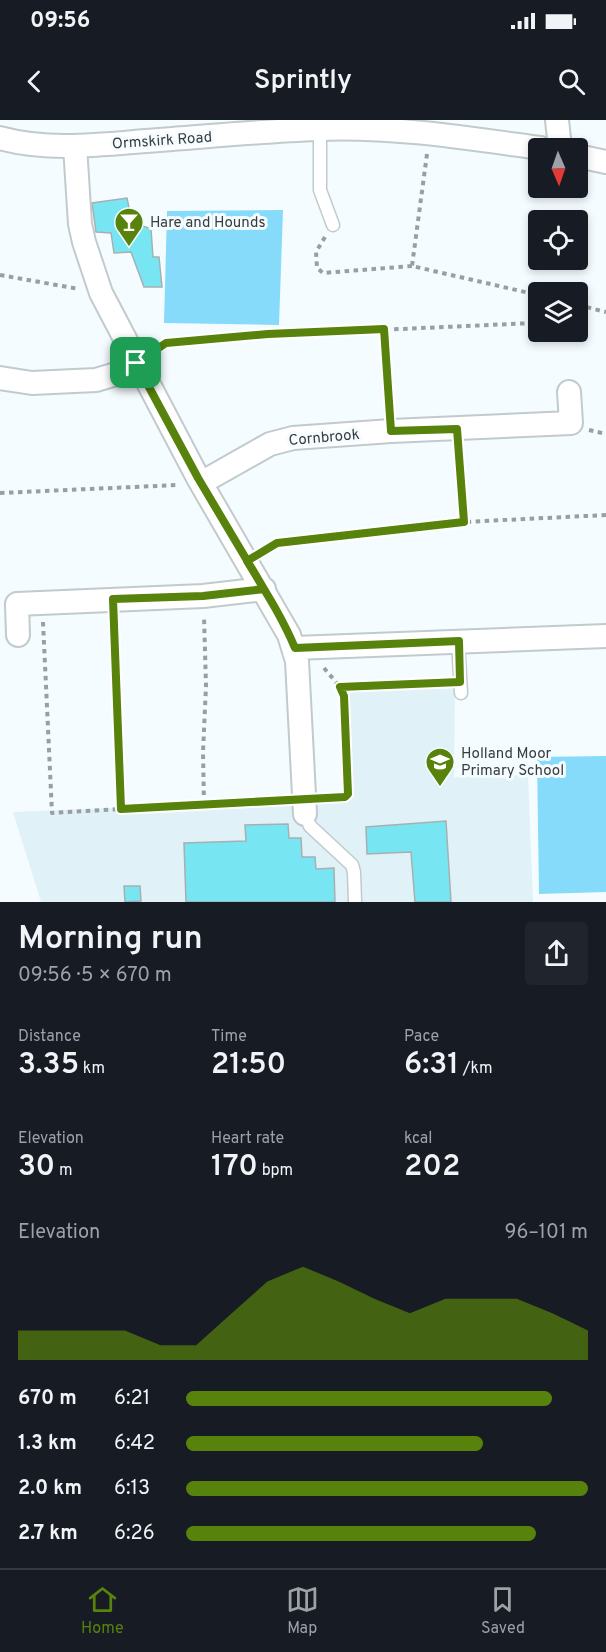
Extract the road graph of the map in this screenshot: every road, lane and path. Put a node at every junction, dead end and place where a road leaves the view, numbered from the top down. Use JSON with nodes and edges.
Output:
{"nodes":[{"id":1,"x":557,"y":120,"type":"edge"},
{"id":2,"x":392,"y":125,"type":"edge"},
{"id":3,"x":458,"y":128,"type":"edge"},
{"id":4,"x":320,"y":129,"type":"junction"},
{"id":5,"x":429,"y":133,"type":"junction"},
{"id":6,"x":0,"y":138,"type":"edge"},
{"id":7,"x":559,"y":138,"type":"edge"},
{"id":8,"x":528,"y":145,"type":"edge"},
{"id":9,"x":75,"y":146,"type":"junction"},
{"id":10,"x":588,"y":158,"type":"edge"},
{"id":11,"x":606,"y":162,"type":"edge"},
{"id":12,"x":333,"y":225,"type":"joint"},
{"id":13,"x":412,"y":266,"type":"junction"},
{"id":14,"x":0,"y":275,"type":"edge"},
{"id":15,"x":101,"y":293,"type":"junction"},
{"id":16,"x":528,"y":293,"type":"edge"},
{"id":17,"x":588,"y":308,"type":"edge"},
{"id":18,"x":606,"y":312,"type":"edge"},
{"id":19,"x":528,"y":322,"type":"edge"},
{"id":20,"x":384,"y":329,"type":"junction"},
{"id":21,"x":136,"y":363,"type":"junction"},
{"id":22,"x":0,"y":378,"type":"edge"},
{"id":23,"x":569,"y":392,"type":"dead end"},
{"id":24,"x":457,"y":429,"type":"junction"},
{"id":25,"x":391,"y":431,"type":"junction"},
{"id":26,"x":199,"y":481,"type":"junction"},
{"id":27,"x":0,"y":493,"type":"edge"},
{"id":28,"x":606,"y":515,"type":"edge"},
{"id":29,"x":464,"y":522,"type":"junction"},
{"id":30,"x":247,"y":561,"type":"junction"},
{"id":31,"x":264,"y":589,"type":"junction"},
{"id":32,"x":203,"y":596,"type":"junction"},
{"id":33,"x":113,"y":599,"type":"junction"},
{"id":34,"x":42,"y":603,"type":"junction"},
{"id":35,"x":18,"y":635,"type":"dead end"},
{"id":36,"x":606,"y":636,"type":"edge"},
{"id":37,"x":459,"y":641,"type":"junction"},
{"id":38,"x":295,"y":648,"type":"junction"},
{"id":39,"x":321,"y":663,"type":"dead end"},
{"id":40,"x":340,"y":687,"type":"junction"},
{"id":41,"x":460,"y":687,"type":"joint"},
{"id":42,"x":204,"y":804,"type":"junction"},
{"id":43,"x":304,"y":806,"type":"junction"},
{"id":44,"x":121,"y":809,"type":"junction"},
{"id":45,"x":355,"y":902,"type":"edge"}],
"edges":[{"from":1,"to":7,"type":"street"},
{"from":2,"to":4,"type":"street","name":"Ormskirk Road"},
{"from":2,"to":5,"type":"street","name":"Ormskirk Road"},
{"from":3,"to":5,"type":"street","name":"Ormskirk Road"},
{"from":3,"to":8,"type":"street","name":"Ormskirk Road"},
{"from":4,"to":9,"type":"street","name":"Ormskirk Road"},
{"from":4,"to":12,"type":"lane"},
{"from":5,"to":13,"type":"path"},
{"from":6,"to":9,"type":"street","name":"Ormskirk Road"},
{"from":9,"to":15,"type":"street"},
{"from":10,"to":11,"type":"street"},
{"from":12,"to":13,"type":"path"},
{"from":13,"to":16,"type":"path"},
{"from":14,"to":15,"type":"path"},
{"from":15,"to":21,"type":"street"},
{"from":17,"to":18,"type":"path"},
{"from":19,"to":20,"type":"path"},
{"from":20,"to":21,"type":"path"},
{"from":20,"to":25,"type":"path"},
{"from":21,"to":22,"type":"street"},
{"from":21,"to":26,"type":"street"},
{"from":23,"to":24,"type":"street","name":"Cornbrook"},
{"from":24,"to":25,"type":"street","name":"Cornbrook"},
{"from":24,"to":29,"type":"path"},
{"from":25,"to":26,"type":"street","name":"Cornbrook"},
{"from":26,"to":27,"type":"path"},
{"from":26,"to":30,"type":"street"},
{"from":28,"to":29,"type":"path"},
{"from":29,"to":30,"type":"path"},
{"from":30,"to":31,"type":"street"},
{"from":31,"to":32,"type":"street"},
{"from":31,"to":38,"type":"street"},
{"from":32,"to":33,"type":"street"},
{"from":32,"to":42,"type":"path"},
{"from":33,"to":34,"type":"street"},
{"from":33,"to":44,"type":"path"},
{"from":34,"to":35,"type":"street"},
{"from":34,"to":44,"type":"path"},
{"from":36,"to":37,"type":"street"},
{"from":37,"to":38,"type":"street"},
{"from":37,"to":41,"type":"lane"},
{"from":38,"to":43,"type":"street"},
{"from":39,"to":40,"type":"path"},
{"from":40,"to":41,"type":"path"},
{"from":40,"to":43,"type":"path"},
{"from":42,"to":43,"type":"path"},
{"from":42,"to":44,"type":"path"},
{"from":43,"to":45,"type":"lane"}]}
